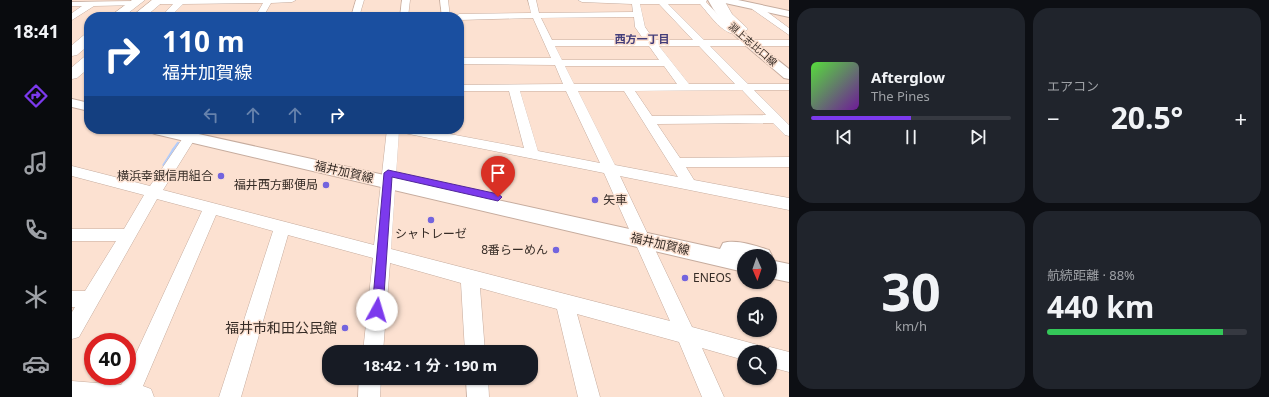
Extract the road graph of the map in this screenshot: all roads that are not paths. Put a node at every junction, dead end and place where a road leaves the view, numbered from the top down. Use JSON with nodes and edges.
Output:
{"nodes":[{"id":1,"x":269,"y":0,"type":"edge"},
{"id":2,"x":292,"y":0,"type":"edge"},
{"id":3,"x":360,"y":0,"type":"edge"},
{"id":4,"x":406,"y":0,"type":"edge"},
{"id":5,"x":444,"y":0,"type":"edge"},
{"id":6,"x":532,"y":0,"type":"edge"},
{"id":7,"x":582,"y":0,"type":"edge"},
{"id":8,"x":713,"y":0,"type":"edge"},
{"id":9,"x":725,"y":0,"type":"edge"},
{"id":10,"x":148,"y":1,"type":"edge"},
{"id":11,"x":199,"y":1,"type":"edge"},
{"id":12,"x":635,"y":1,"type":"edge"},
{"id":13,"x":702,"y":1,"type":"edge"},
{"id":14,"x":95,"y":2,"type":"edge"},
{"id":15,"x":180,"y":2,"type":"junction"},
{"id":16,"x":661,"y":2,"type":"junction"},
{"id":17,"x":745,"y":2,"type":"edge"},
{"id":18,"x":72,"y":4,"type":"edge"},
{"id":19,"x":719,"y":6,"type":"edge"},
{"id":20,"x":755,"y":7,"type":"junction"},
{"id":21,"x":125,"y":12,"type":"edge"},
{"id":22,"x":130,"y":12,"type":"edge"},
{"id":23,"x":136,"y":12,"type":"edge"},
{"id":24,"x":140,"y":12,"type":"edge"},
{"id":25,"x":170,"y":12,"type":"edge"},
{"id":26,"x":262,"y":12,"type":"edge"},
{"id":27,"x":356,"y":12,"type":"edge"},
{"id":28,"x":405,"y":12,"type":"edge"},
{"id":29,"x":445,"y":12,"type":"edge"},
{"id":30,"x":789,"y":14,"type":"edge"},
{"id":31,"x":638,"y":15,"type":"junction"},
{"id":32,"x":536,"y":16,"type":"junction"},
{"id":33,"x":72,"y":17,"type":"edge"},
{"id":34,"x":464,"y":17,"type":"edge"},
{"id":35,"x":738,"y":32,"type":"junction"},
{"id":36,"x":789,"y":32,"type":"edge"},
{"id":37,"x":84,"y":42,"type":"edge"},
{"id":38,"x":549,"y":43,"type":"junction"},
{"id":39,"x":702,"y":43,"type":"junction"},
{"id":40,"x":751,"y":43,"type":"junction"},
{"id":41,"x":789,"y":43,"type":"edge"},
{"id":42,"x":652,"y":44,"type":"junction"},
{"id":43,"x":84,"y":48,"type":"edge"},
{"id":44,"x":72,"y":52,"type":"edge"},
{"id":45,"x":84,"y":57,"type":"edge"},
{"id":46,"x":72,"y":59,"type":"edge"},
{"id":47,"x":464,"y":61,"type":"edge"},
{"id":48,"x":558,"y":62,"type":"junction"},
{"id":49,"x":667,"y":63,"type":"junction"},
{"id":50,"x":84,"y":64,"type":"edge"},
{"id":51,"x":72,"y":68,"type":"edge"},
{"id":52,"x":72,"y":75,"type":"edge"},
{"id":53,"x":789,"y":75,"type":"edge"},
{"id":54,"x":464,"y":88,"type":"edge"},
{"id":55,"x":514,"y":88,"type":"junction"},
{"id":56,"x":570,"y":88,"type":"junction"},
{"id":57,"x":628,"y":88,"type":"junction"},
{"id":58,"x":686,"y":88,"type":"junction"},
{"id":59,"x":745,"y":88,"type":"junction"},
{"id":60,"x":789,"y":88,"type":"edge"},
{"id":61,"x":72,"y":103,"type":"edge"},
{"id":62,"x":84,"y":106,"type":"edge"},
{"id":63,"x":72,"y":110,"type":"edge"},
{"id":64,"x":84,"y":113,"type":"edge"},
{"id":65,"x":777,"y":119,"type":"junction"},
{"id":66,"x":648,"y":120,"type":"junction"},
{"id":67,"x":789,"y":132,"type":"edge"},
{"id":68,"x":189,"y":134,"type":"edge"},
{"id":69,"x":204,"y":134,"type":"edge"},
{"id":70,"x":392,"y":134,"type":"edge"},
{"id":71,"x":458,"y":134,"type":"edge"},
{"id":72,"x":532,"y":154,"type":"junction"},
{"id":73,"x":789,"y":162,"type":"edge"},
{"id":74,"x":675,"y":163,"type":"junction"},
{"id":75,"x":610,"y":169,"type":"junction"},
{"id":76,"x":72,"y":171,"type":"edge"},
{"id":77,"x":388,"y":178,"type":"junction"},
{"id":78,"x":689,"y":184,"type":"junction"},
{"id":79,"x":153,"y":194,"type":"junction"},
{"id":80,"x":789,"y":204,"type":"edge"},
{"id":81,"x":211,"y":209,"type":"junction"},
{"id":82,"x":282,"y":228,"type":"junction"},
{"id":83,"x":641,"y":234,"type":"junction"},
{"id":84,"x":72,"y":235,"type":"edge"},
{"id":85,"x":128,"y":235,"type":"junction"},
{"id":86,"x":737,"y":251,"type":"edge"},
{"id":87,"x":383,"y":254,"type":"junction"},
{"id":88,"x":777,"y":259,"type":"edge"},
{"id":89,"x":737,"y":261,"type":"edge"},
{"id":90,"x":789,"y":262,"type":"edge"},
{"id":91,"x":777,"y":270,"type":"edge"},
{"id":92,"x":789,"y":273,"type":"edge"},
{"id":93,"x":470,"y":277,"type":"junction"},
{"id":94,"x":81,"y":299,"type":"edge"},
{"id":95,"x":566,"y":303,"type":"junction"},
{"id":96,"x":72,"y":330,"type":"edge"},
{"id":97,"x":685,"y":335,"type":"junction"},
{"id":98,"x":374,"y":345,"type":"edge"},
{"id":99,"x":475,"y":345,"type":"edge"},
{"id":100,"x":737,"y":348,"type":"edge"},
{"id":101,"x":777,"y":359,"type":"edge"},
{"id":102,"x":789,"y":362,"type":"edge"},
{"id":103,"x":370,"y":385,"type":"edge"},
{"id":104,"x":477,"y":385,"type":"edge"},
{"id":105,"x":72,"y":392,"type":"edge"},
{"id":106,"x":132,"y":397,"type":"edge"},
{"id":107,"x":230,"y":397,"type":"edge"},
{"id":108,"x":369,"y":397,"type":"edge"},
{"id":109,"x":478,"y":397,"type":"edge"},
{"id":110,"x":589,"y":397,"type":"edge"},
{"id":111,"x":713,"y":397,"type":"edge"}],
"edges":[{"from":1,"to":2,"type":"street"},
{"from":1,"to":11,"type":"street"},
{"from":1,"to":26,"type":"street"},
{"from":3,"to":27,"type":"street"},
{"from":4,"to":28,"type":"street"},
{"from":5,"to":29,"type":"street"},
{"from":6,"to":32,"type":"street"},
{"from":7,"to":12,"type":"street"},
{"from":8,"to":19,"type":"main road","name":"淵上志比口線"},
{"from":9,"to":17,"type":"main road"},
{"from":10,"to":14,"type":"street"},
{"from":10,"to":15,"type":"street"},
{"from":10,"to":21,"type":"highway"},
{"from":10,"to":22,"type":"highway"},
{"from":10,"to":23,"type":"highway"},
{"from":10,"to":24,"type":"highway"},
{"from":11,"to":15,"type":"street"},
{"from":12,"to":16,"type":"street"},
{"from":12,"to":31,"type":"street"},
{"from":13,"to":16,"type":"street"},
{"from":13,"to":35,"type":"street"},
{"from":14,"to":18,"type":"street"},
{"from":14,"to":33,"type":"street"},
{"from":15,"to":25,"type":"street"},
{"from":16,"to":39,"type":"street"},
{"from":17,"to":20,"type":"main road"},
{"from":19,"to":35,"type":"main road","name":"淵上志比口線"},
{"from":20,"to":30,"type":"main road"},
{"from":20,"to":36,"type":"street"},
{"from":31,"to":32,"type":"street"},
{"from":31,"to":42,"type":"street"},
{"from":32,"to":34,"type":"street"},
{"from":32,"to":38,"type":"street"},
{"from":35,"to":40,"type":"main road","name":"淵上志比口線"},
{"from":37,"to":44,"type":"highway"},
{"from":38,"to":42,"type":"street"},
{"from":38,"to":48,"type":"street"},
{"from":39,"to":40,"type":"street"},
{"from":39,"to":42,"type":"street"},
{"from":39,"to":59,"type":"street"},
{"from":40,"to":41,"type":"street"},
{"from":40,"to":53,"type":"main road","name":"淵上志比口線"},
{"from":42,"to":49,"type":"street"},
{"from":43,"to":46,"type":"highway"},
{"from":45,"to":51,"type":"highway"},
{"from":47,"to":48,"type":"street"},
{"from":48,"to":49,"type":"street"},
{"from":48,"to":56,"type":"street"},
{"from":49,"to":58,"type":"street"},
{"from":50,"to":52,"type":"highway"},
{"from":54,"to":55,"type":"street"},
{"from":55,"to":56,"type":"street"},
{"from":55,"to":72,"type":"street"},
{"from":56,"to":57,"type":"street"},
{"from":56,"to":75,"type":"street"},
{"from":57,"to":58,"type":"street"},
{"from":57,"to":66,"type":"street"},
{"from":58,"to":59,"type":"street"},
{"from":59,"to":60,"type":"street"},
{"from":59,"to":65,"type":"street"},
{"from":61,"to":62,"type":"main road"},
{"from":63,"to":64,"type":"main road"},
{"from":65,"to":66,"type":"street"},
{"from":65,"to":67,"type":"street"},
{"from":66,"to":74,"type":"street"},
{"from":68,"to":79,"type":"street"},
{"from":69,"to":77,"type":"main road","name":"福井加賀線"},
{"from":70,"to":77,"type":"street"},
{"from":71,"to":72,"type":"street"},
{"from":72,"to":75,"type":"street"},
{"from":73,"to":74,"type":"street"},
{"from":74,"to":78,"type":"street"},
{"from":75,"to":78,"type":"street"},
{"from":75,"to":83,"type":"street"},
{"from":76,"to":79,"type":"street"},
{"from":77,"to":83,"type":"main road","name":"福井加賀線"},
{"from":77,"to":87,"type":"street"},
{"from":78,"to":80,"type":"street"},
{"from":79,"to":81,"type":"street"},
{"from":79,"to":85,"type":"street"},
{"from":81,"to":82,"type":"street"},
{"from":81,"to":106,"type":"street"},
{"from":82,"to":87,"type":"street"},
{"from":82,"to":107,"type":"street"},
{"from":83,"to":86,"type":"main road","name":"福井加賀線"},
{"from":83,"to":89,"type":"main road","name":"福井加賀線"},
{"from":83,"to":97,"type":"street"},
{"from":84,"to":85,"type":"street"},
{"from":85,"to":94,"type":"street"},
{"from":87,"to":93,"type":"street"},
{"from":87,"to":98,"type":"street"},
{"from":88,"to":90,"type":"main road"},
{"from":91,"to":92,"type":"main road"},
{"from":93,"to":95,"type":"street"},
{"from":93,"to":99,"type":"street"},
{"from":94,"to":96,"type":"street"},
{"from":95,"to":97,"type":"street"},
{"from":95,"to":110,"type":"street"},
{"from":97,"to":100,"type":"street"},
{"from":97,"to":111,"type":"street"},
{"from":101,"to":102,"type":"street"},
{"from":103,"to":108,"type":"street"},
{"from":104,"to":109,"type":"street"},
{"from":105,"to":106,"type":"street"}]}
